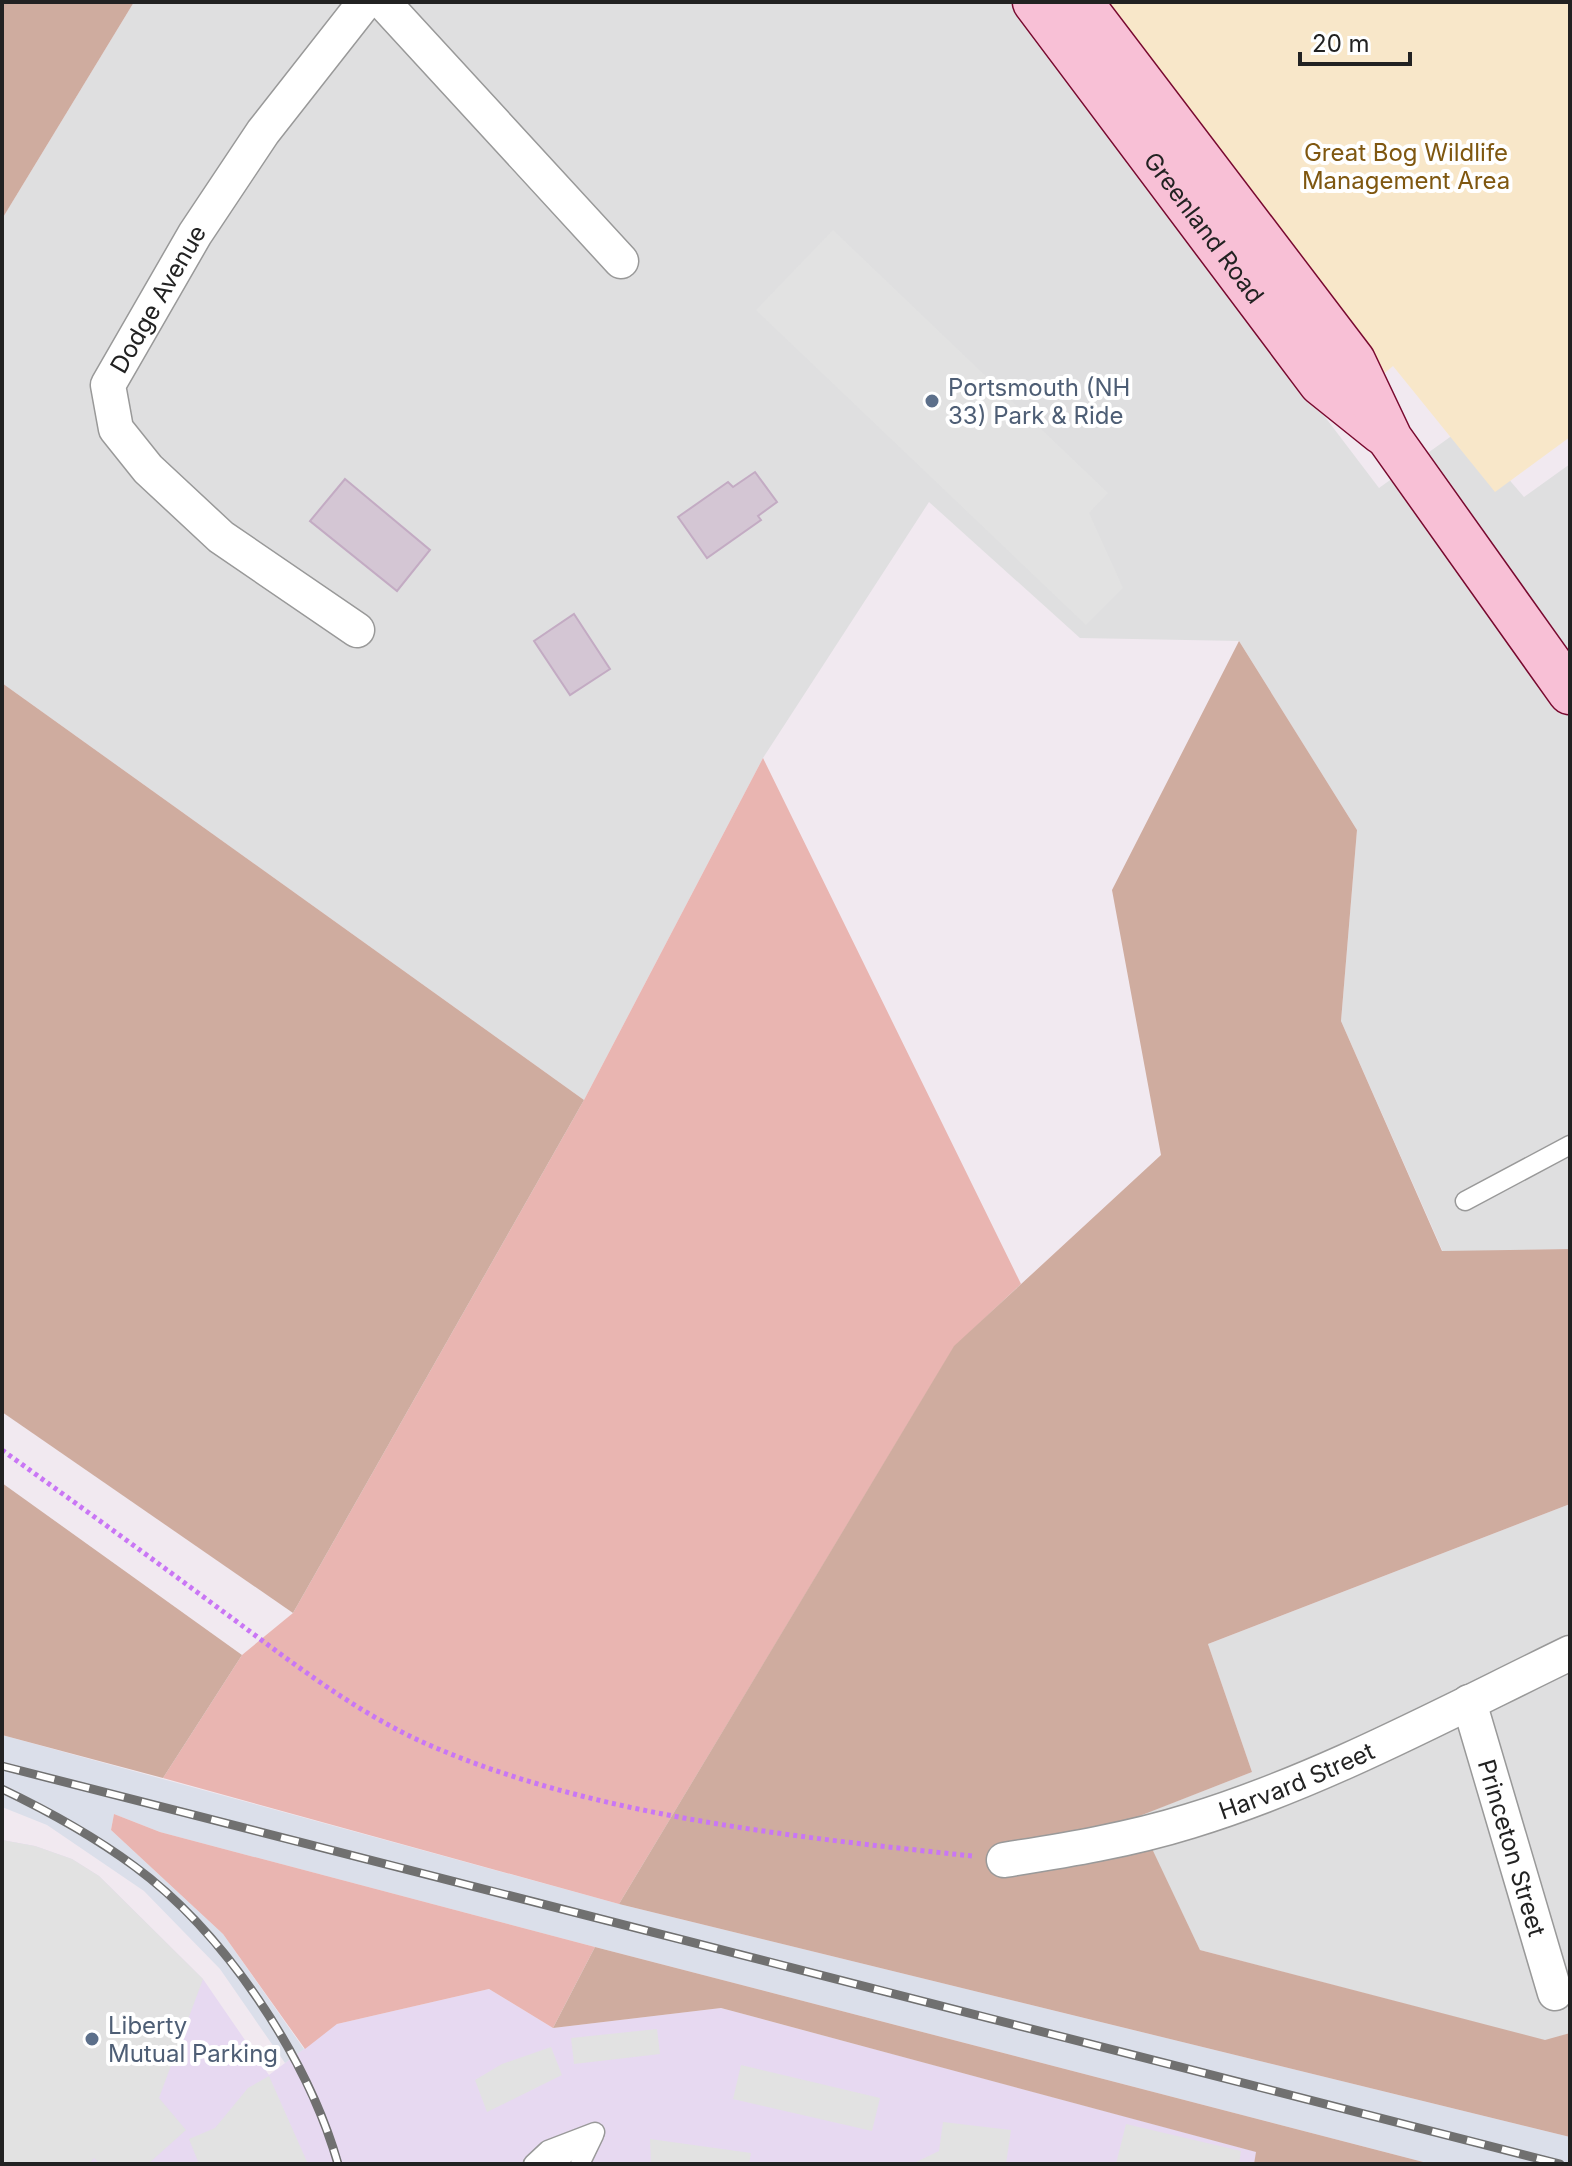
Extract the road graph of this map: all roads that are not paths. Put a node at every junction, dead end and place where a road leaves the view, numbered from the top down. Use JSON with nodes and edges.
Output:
{"nodes":[{"id":1,"x":365,"y":2,"type":"edge"},
{"id":2,"x":383,"y":2,"type":"edge"},
{"id":3,"x":1035,"y":2,"type":"edge"},
{"id":4,"x":1080,"y":2,"type":"edge"},
{"id":5,"x":621,"y":261,"type":"dead end"},
{"id":6,"x":1390,"y":439,"type":"junction"},
{"id":7,"x":357,"y":630,"type":"dead end"},
{"id":8,"x":1570,"y":692,"type":"edge"},
{"id":9,"x":1570,"y":1145,"type":"edge"},
{"id":10,"x":1465,"y":1201,"type":"dead end"},
{"id":11,"x":1570,"y":1653,"type":"edge"},
{"id":12,"x":1469,"y":1702,"type":"junction"},
{"id":13,"x":1004,"y":1860,"type":"road end"},
{"id":14,"x":1555,"y":1993,"type":"dead end"},
{"id":15,"x":595,"y":2132,"type":"junction"},
{"id":16,"x":533,"y":2164,"type":"edge"},
{"id":17,"x":553,"y":2164,"type":"edge"},
{"id":18,"x":571,"y":2164,"type":"edge"},
{"id":19,"x":580,"y":2164,"type":"edge"}],
"edges":[{"from":1,"to":7,"type":"street","name":"Dodge Avenue"},
{"from":2,"to":5,"type":"street"},
{"from":3,"to":6,"type":"main road","name":"Greenland Road"},
{"from":4,"to":6,"type":"main road","name":"Greenland Road"},
{"from":6,"to":8,"type":"main road","name":"Greenland Road"},
{"from":9,"to":10,"type":"lane"},
{"from":11,"to":12,"type":"street","name":"Harvard Street"},
{"from":12,"to":13,"type":"street","name":"Harvard Street"},
{"from":12,"to":14,"type":"street","name":"Princeton Street"},
{"from":15,"to":16,"type":"lane"},
{"from":15,"to":17,"type":"lane"},
{"from":15,"to":18,"type":"lane"},
{"from":15,"to":19,"type":"lane"}]}
